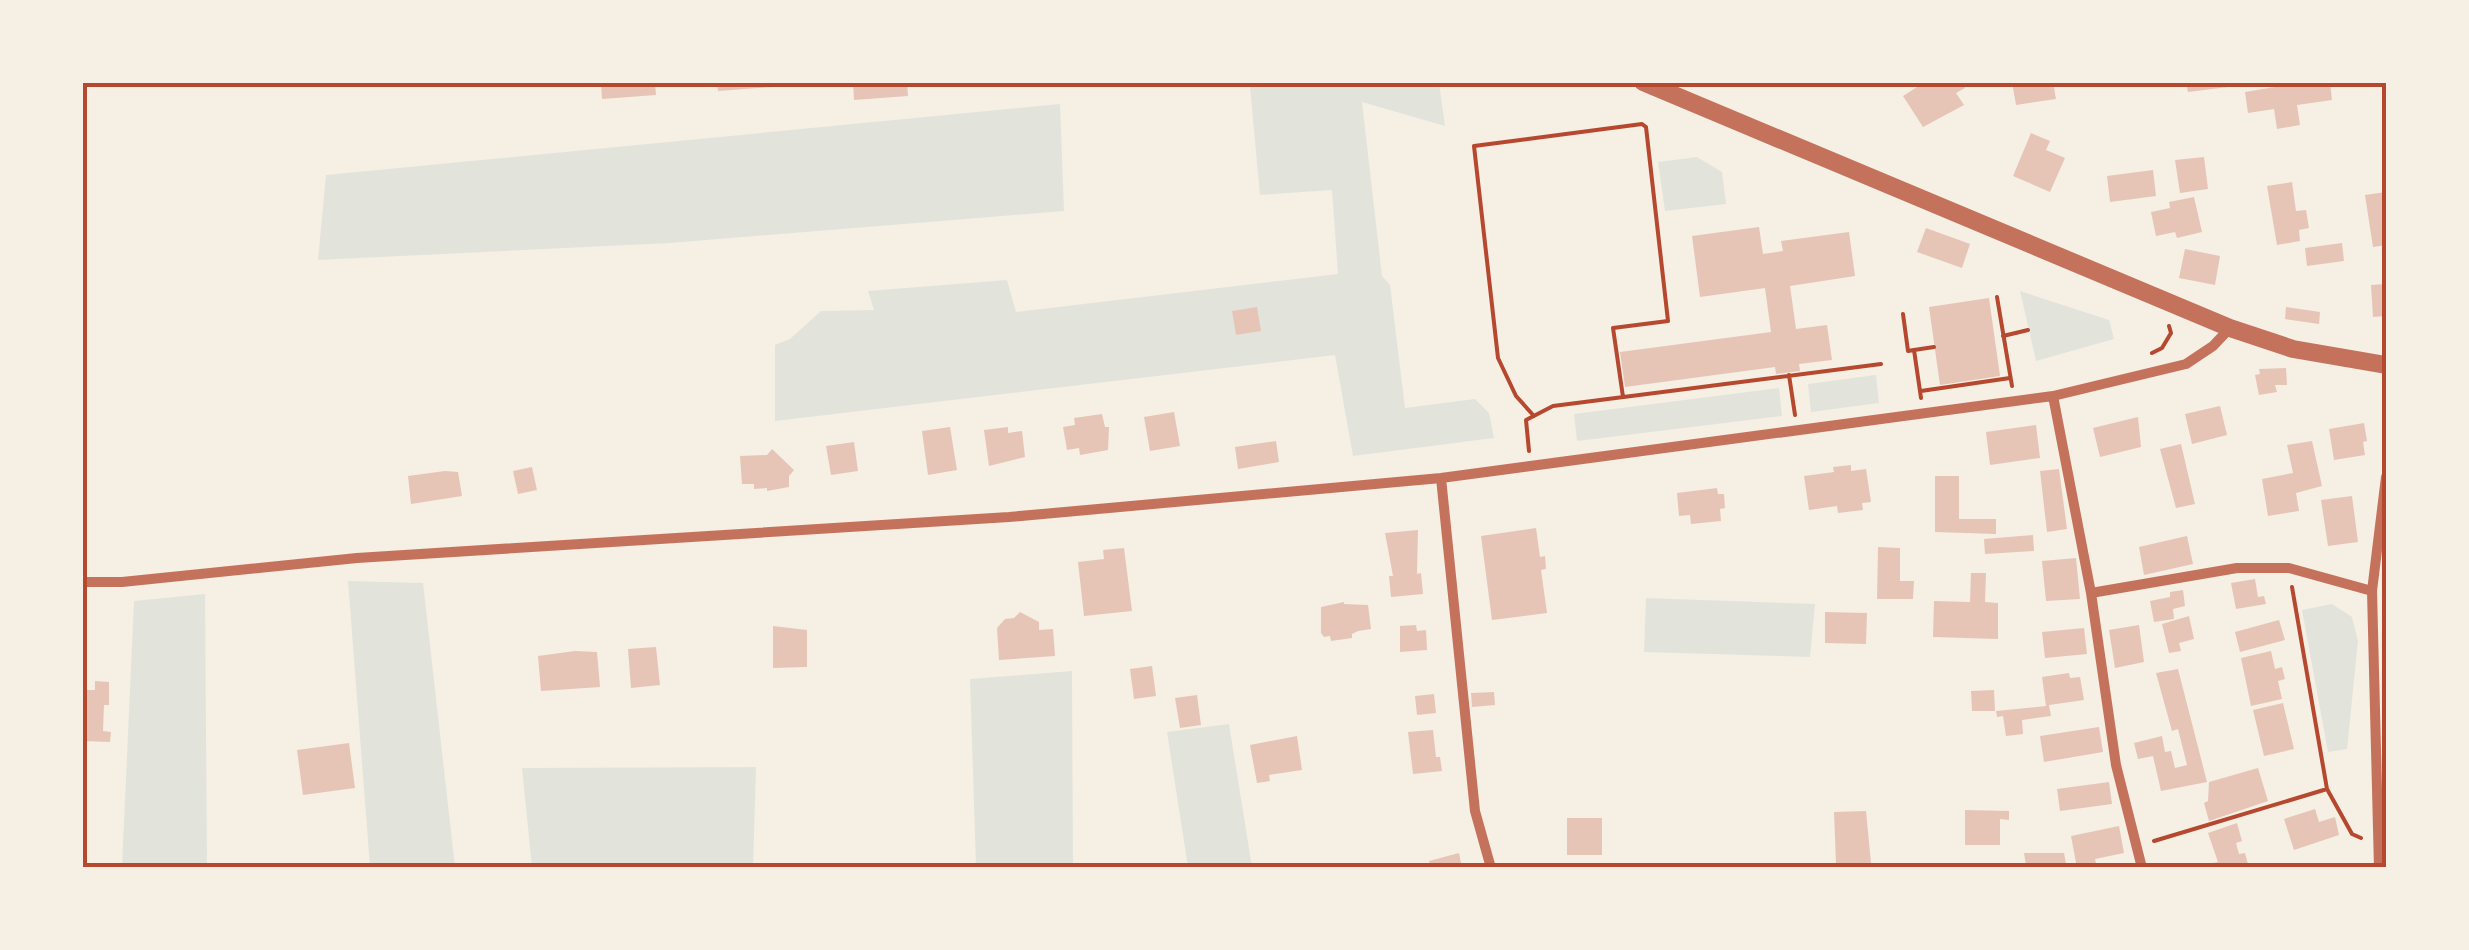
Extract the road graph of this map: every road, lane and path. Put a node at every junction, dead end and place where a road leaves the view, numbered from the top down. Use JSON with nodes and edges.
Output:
{"nodes":[{"id":1,"x":1643,"y":82,"type":"edge"},
{"id":2,"x":1997,"y":297,"type":"dead end"},
{"id":3,"x":1902,"y":314,"type":"dead end"},
{"id":4,"x":2168,"y":320,"type":"dead end"},
{"id":5,"x":2230,"y":328,"type":"junction"},
{"id":6,"x":2028,"y":330,"type":"dead end"},
{"id":7,"x":2003,"y":336,"type":"junction"},
{"id":8,"x":1934,"y":347,"type":"dead end"},
{"id":9,"x":1914,"y":350,"type":"junction"},
{"id":10,"x":2150,"y":354,"type":"dead end"},
{"id":11,"x":1881,"y":364,"type":"dead end"},
{"id":12,"x":2386,"y":366,"type":"edge"},
{"id":13,"x":1790,"y":375,"type":"junction"},
{"id":14,"x":2010,"y":378,"type":"junction"},
{"id":15,"x":1920,"y":391,"type":"junction"},
{"id":16,"x":2006,"y":392,"type":"dead end"},
{"id":17,"x":2053,"y":396,"type":"junction"},
{"id":18,"x":1622,"y":397,"type":"junction"},
{"id":19,"x":1922,"y":403,"type":"dead end"},
{"id":20,"x":1534,"y":416,"type":"junction"},
{"id":21,"x":1796,"y":420,"type":"dead end"},
{"id":22,"x":1529,"y":456,"type":"dead end"},
{"id":23,"x":2386,"y":477,"type":"edge"},
{"id":24,"x":1440,"y":478,"type":"junction"},
{"id":25,"x":2288,"y":568,"type":"junction"},
{"id":26,"x":82,"y":582,"type":"edge"},
{"id":27,"x":2372,"y":591,"type":"junction"},
{"id":28,"x":2091,"y":593,"type":"junction"},
{"id":29,"x":2327,"y":789,"type":"junction"},
{"id":30,"x":2377,"y":845,"type":"junction"},
{"id":31,"x":2136,"y":846,"type":"junction"},
{"id":32,"x":1491,"y":868,"type":"edge"},
{"id":33,"x":2142,"y":868,"type":"edge"},
{"id":34,"x":2379,"y":868,"type":"edge"}],
"edges":[{"from":1,"to":5,"type":"street"},
{"from":2,"to":7,"type":"path"},
{"from":3,"to":9,"type":"path"},
{"from":4,"to":10,"type":"path"},
{"from":5,"to":12,"type":"street"},
{"from":5,"to":17,"type":"street"},
{"from":6,"to":7,"type":"path"},
{"from":7,"to":14,"type":"path"},
{"from":8,"to":9,"type":"path"},
{"from":9,"to":15,"type":"path"},
{"from":11,"to":13,"type":"path"},
{"from":13,"to":18,"type":"path"},
{"from":13,"to":21,"type":"path"},
{"from":14,"to":15,"type":"path"},
{"from":14,"to":16,"type":"path"},
{"from":15,"to":19,"type":"path"},
{"from":17,"to":24,"type":"street"},
{"from":17,"to":28,"type":"street"},
{"from":18,"to":20,"type":"path"},
{"from":18,"to":20,"type":"path"},
{"from":20,"to":22,"type":"path"},
{"from":23,"to":27,"type":"street"},
{"from":24,"to":26,"type":"street"},
{"from":24,"to":32,"type":"street"},
{"from":25,"to":27,"type":"street"},
{"from":25,"to":28,"type":"street"},
{"from":25,"to":29,"type":"path"},
{"from":27,"to":30,"type":"street"},
{"from":28,"to":31,"type":"street"},
{"from":29,"to":30,"type":"path"},
{"from":29,"to":31,"type":"path"},
{"from":30,"to":34,"type":"street"},
{"from":31,"to":33,"type":"street"}]}
